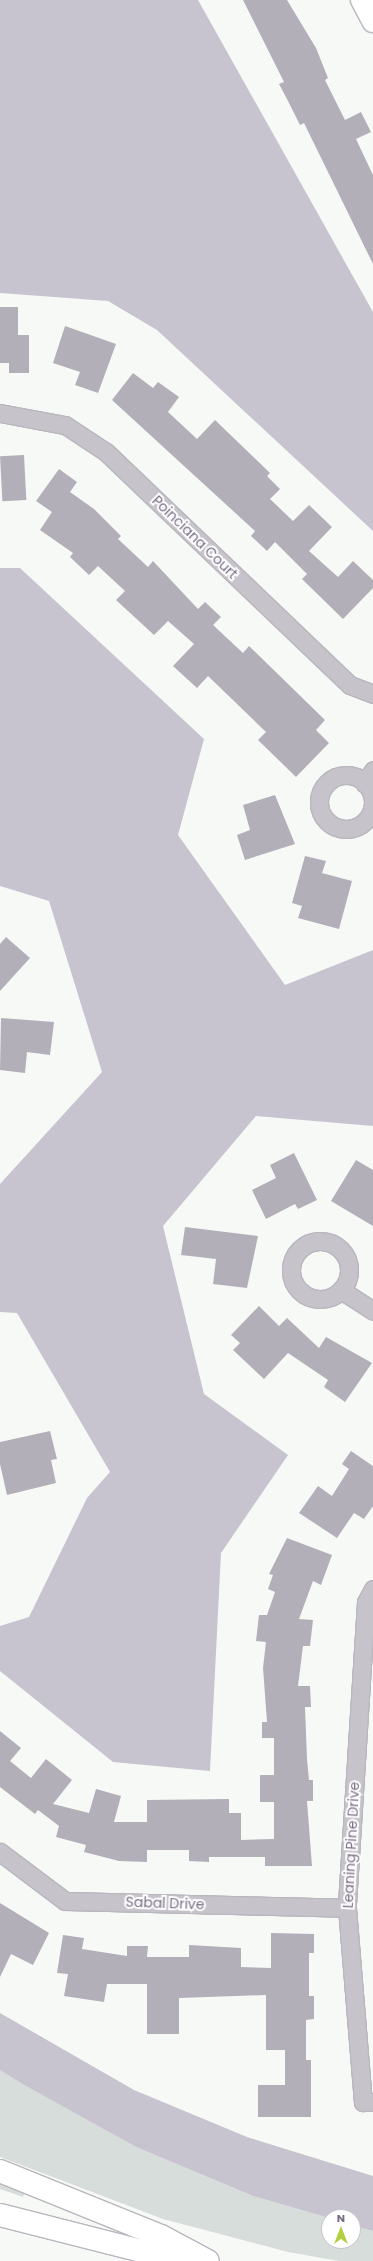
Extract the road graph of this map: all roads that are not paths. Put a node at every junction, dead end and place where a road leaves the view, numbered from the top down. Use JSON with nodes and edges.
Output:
{"nodes":[{"id":1,"x":362,"y":0,"type":"edge"},
{"id":2,"x":373,"y":21,"type":"edge"},
{"id":3,"x":0,"y":413,"type":"edge"},
{"id":4,"x":373,"y":694,"type":"edge"},
{"id":5,"x":341,"y":1290,"type":"dead end"},
{"id":6,"x":373,"y":1311,"type":"edge"},
{"id":7,"x":373,"y":1589,"type":"edge"},
{"id":8,"x":0,"y":1852,"type":"edge"},
{"id":9,"x":347,"y":1908,"type":"junction"},
{"id":10,"x":368,"y":2102,"type":"edge"},
{"id":11,"x":0,"y":2171,"type":"edge"},
{"id":12,"x":0,"y":2215,"type":"edge"},
{"id":13,"x":180,"y":2261,"type":"edge"},
{"id":14,"x":208,"y":2261,"type":"edge"}],
"edges":[{"from":1,"to":2,"type":"main road"},
{"from":3,"to":4,"type":"street","name":"Poinciana Court"},
{"from":5,"to":6,"type":"street"},
{"from":7,"to":9,"type":"street","name":"Leaning Pine Drive"},
{"from":8,"to":9,"type":"street","name":"Sabal Drive"},
{"from":9,"to":10,"type":"street","name":"Leaning Pine Drive"},
{"from":11,"to":14,"type":"main road"},
{"from":12,"to":13,"type":"main road"}]}
